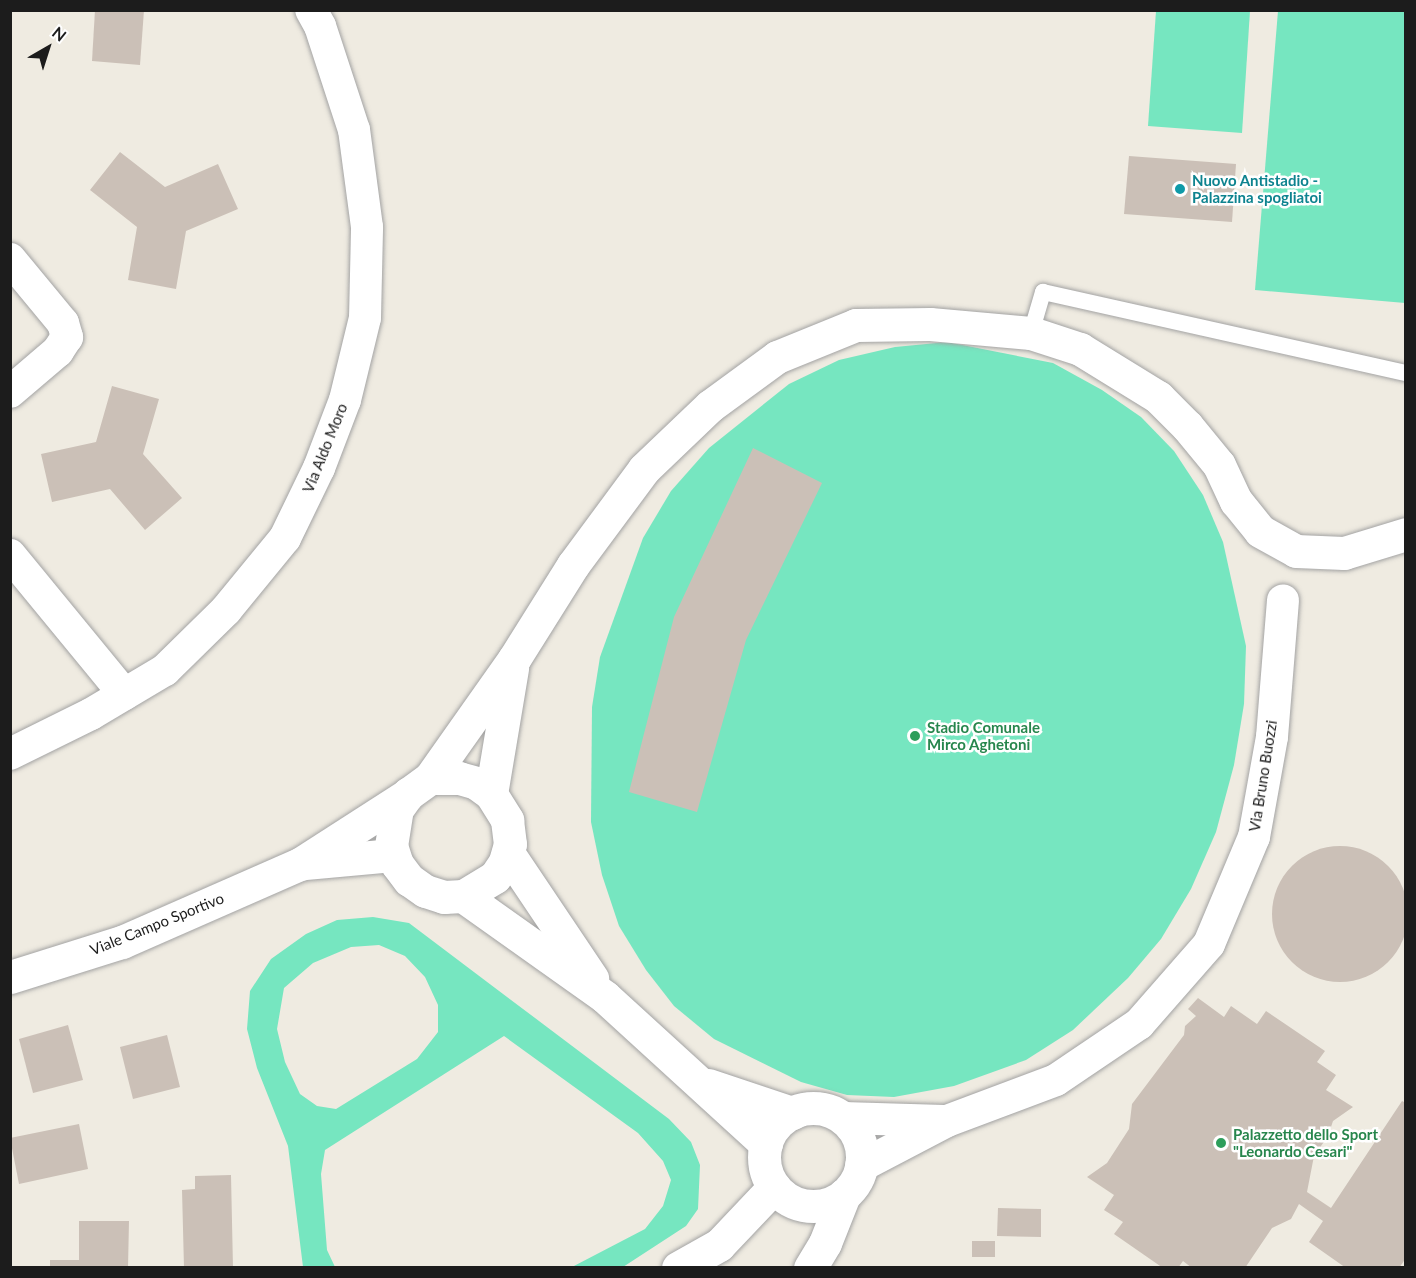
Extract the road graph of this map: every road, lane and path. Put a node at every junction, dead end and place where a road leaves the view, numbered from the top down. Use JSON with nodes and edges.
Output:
{"nodes":[{"id":1,"x":311,"y":10,"type":"edge"},
{"id":2,"x":10,"y":260,"type":"edge"},
{"id":3,"x":1031,"y":333,"type":"junction"},
{"id":4,"x":1406,"y":373,"type":"edge"},
{"id":5,"x":10,"y":392,"type":"edge"},
{"id":6,"x":1406,"y":534,"type":"edge"},
{"id":7,"x":10,"y":555,"type":"edge"},
{"id":8,"x":1283,"y":600,"type":"dead end"},
{"id":9,"x":514,"y":659,"type":"junction"},
{"id":10,"x":124,"y":694,"type":"junction"},
{"id":11,"x":10,"y":754,"type":"edge"},
{"id":12,"x":419,"y":786,"type":"junction"},
{"id":13,"x":491,"y":794,"type":"junction"},
{"id":14,"x":508,"y":853,"type":"junction"},
{"id":15,"x":393,"y":855,"type":"junction"},
{"id":16,"x":300,"y":864,"type":"junction"},
{"id":17,"x":463,"y":896,"type":"junction"},
{"id":18,"x":10,"y":977,"type":"edge"},
{"id":19,"x":605,"y":997,"type":"junction"},
{"id":20,"x":698,"y":1082,"type":"junction"},
{"id":21,"x":792,"y":1113,"type":"junction"},
{"id":22,"x":843,"y":1118,"type":"junction"},
{"id":23,"x":948,"y":1122,"type":"junction"},
{"id":24,"x":766,"y":1144,"type":"junction"},
{"id":25,"x":861,"y":1166,"type":"junction"},
{"id":26,"x":774,"y":1187,"type":"junction"},
{"id":27,"x":844,"y":1195,"type":"junction"},
{"id":28,"x":717,"y":1256,"type":"edge"},
{"id":29,"x":823,"y":1259,"type":"edge"},
{"id":30,"x":678,"y":1268,"type":"edge"}],
"edges":[{"from":1,"to":10,"type":"street","name":"Via Aldo Moro"},
{"from":2,"to":5,"type":"street"},
{"from":3,"to":4,"type":"lane"},
{"from":3,"to":6,"type":"street"},
{"from":3,"to":9,"type":"street"},
{"from":7,"to":10,"type":"street"},
{"from":8,"to":23,"type":"street","name":"Via Bruno Buozzi"},
{"from":9,"to":12,"type":"street"},
{"from":9,"to":13,"type":"street"},
{"from":10,"to":11,"type":"street","name":"Via Aldo Moro"},
{"from":12,"to":13,"type":"street"},
{"from":12,"to":15,"type":"street"},
{"from":12,"to":16,"type":"street","name":"Viale Campo Sportivo"},
{"from":13,"to":14,"type":"street"},
{"from":14,"to":17,"type":"street"},
{"from":14,"to":19,"type":"street"},
{"from":15,"to":16,"type":"street","name":"Viale Campo Sportivo"},
{"from":15,"to":17,"type":"street"},
{"from":16,"to":18,"type":"street","name":"Viale Campo Sportivo"},
{"from":17,"to":19,"type":"street"},
{"from":19,"to":20,"type":"street"},
{"from":20,"to":21,"type":"street"},
{"from":20,"to":24,"type":"street"},
{"from":21,"to":22,"type":"street","name":"Via Bruno Buozzi"},
{"from":21,"to":24,"type":"street"},
{"from":22,"to":23,"type":"street","name":"Via Bruno Buozzi"},
{"from":22,"to":25,"type":"street"},
{"from":23,"to":25,"type":"street","name":"Via Bruno Buozzi"},
{"from":24,"to":26,"type":"street"},
{"from":25,"to":27,"type":"street"},
{"from":26,"to":27,"type":"street"},
{"from":26,"to":28,"type":"street"},
{"from":27,"to":29,"type":"street"},
{"from":28,"to":30,"type":"street"}]}
